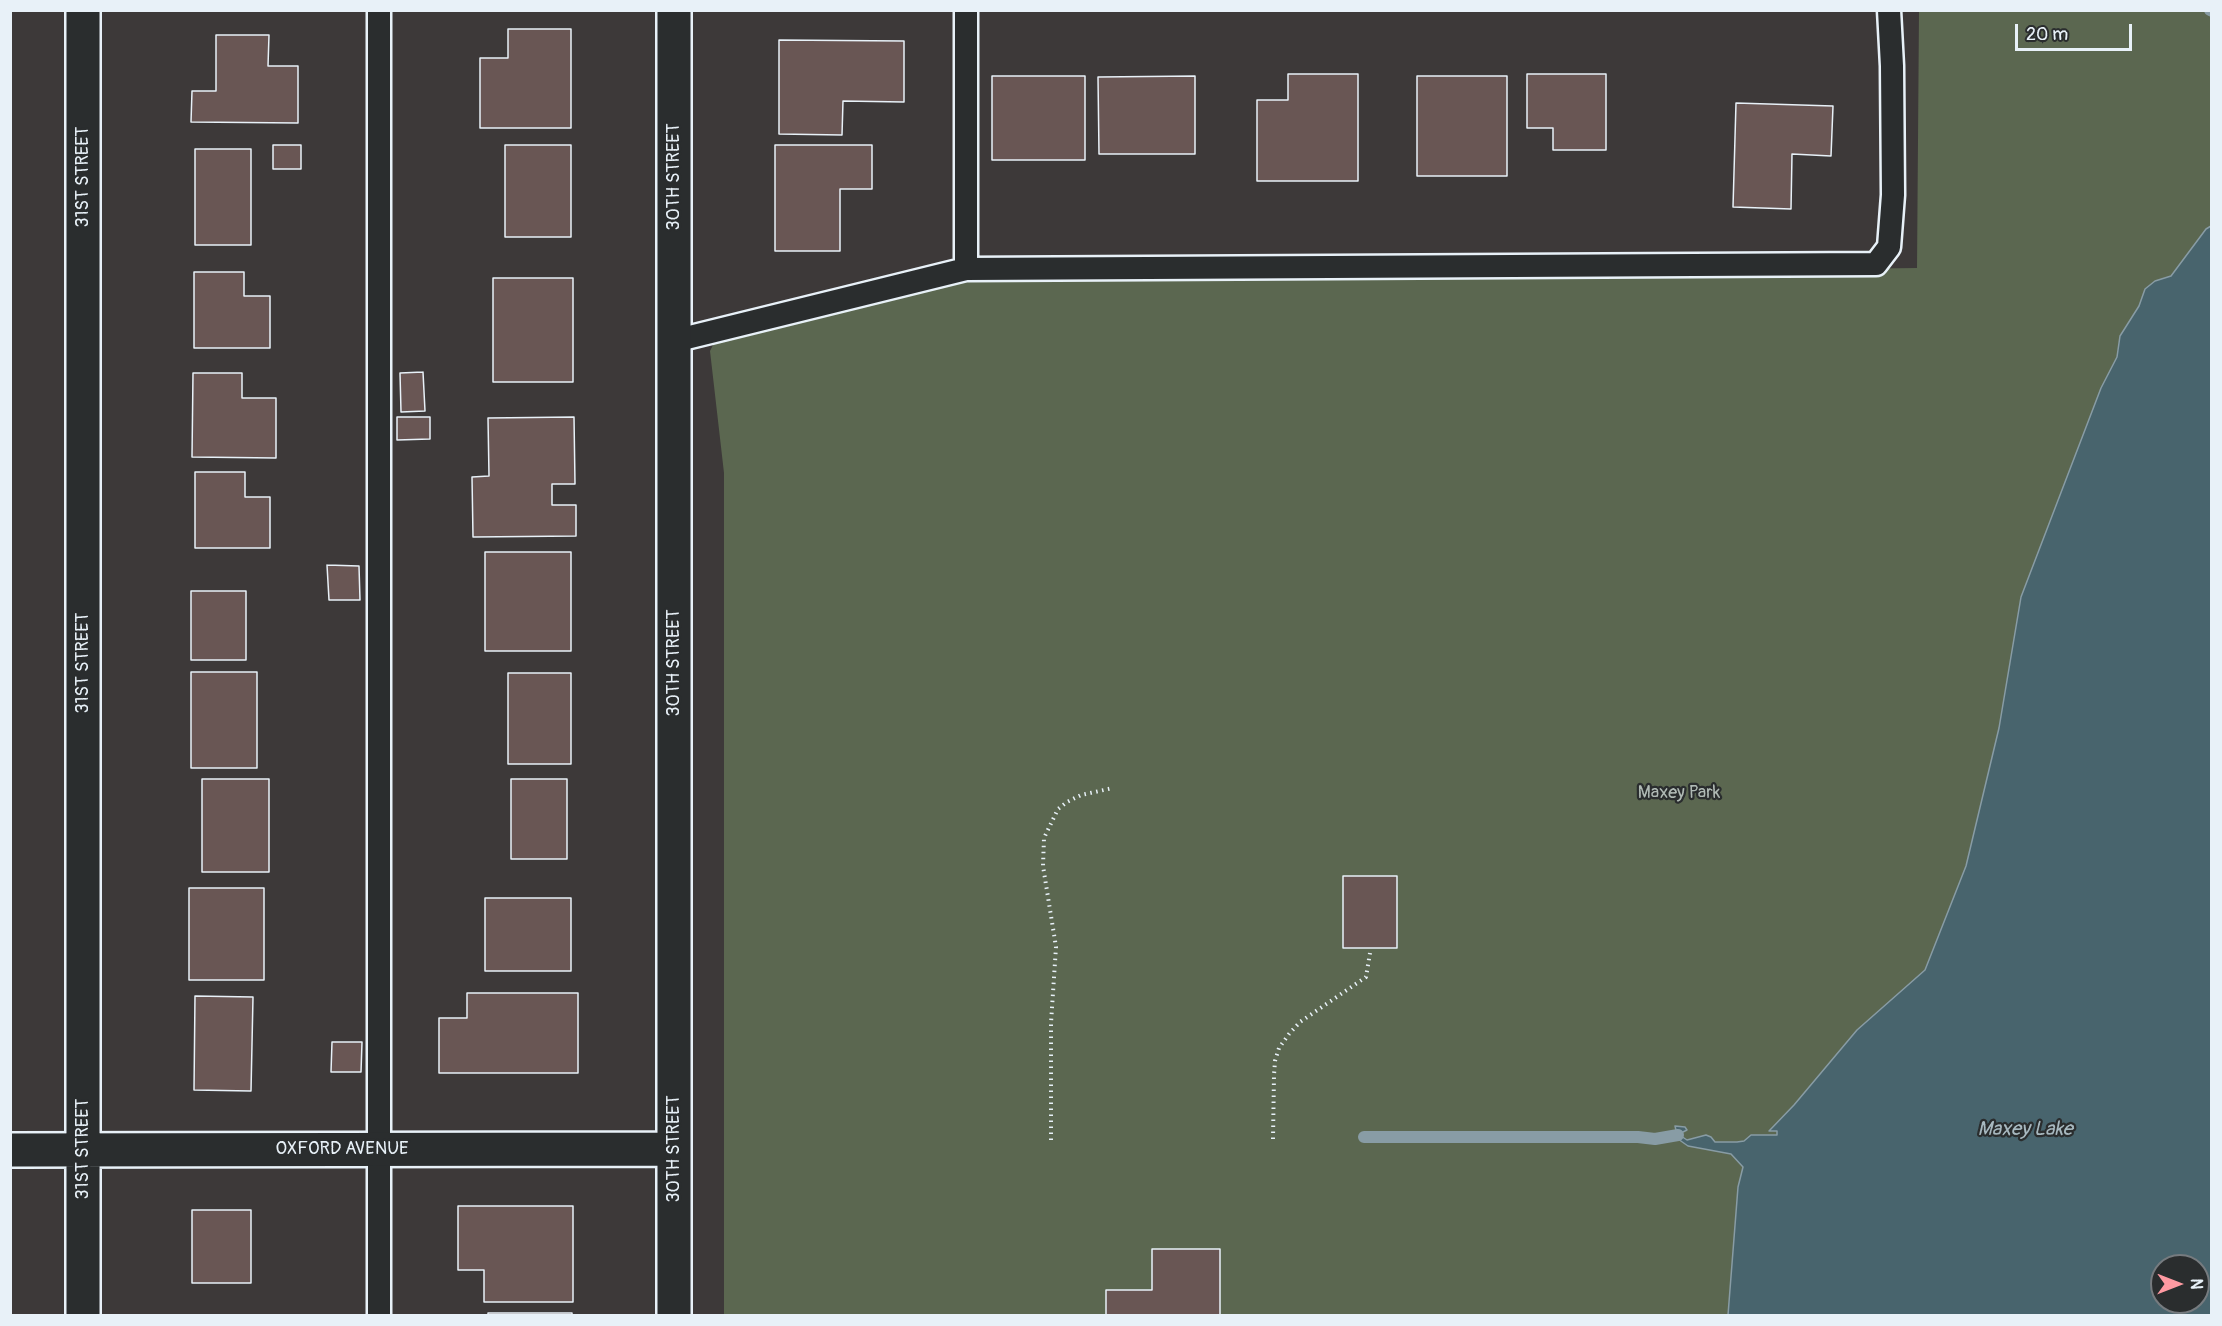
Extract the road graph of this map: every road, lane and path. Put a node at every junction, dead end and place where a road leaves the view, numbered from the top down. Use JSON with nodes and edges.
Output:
{"nodes":[{"id":1,"x":83,"y":10,"type":"edge"},
{"id":2,"x":379,"y":10,"type":"edge"},
{"id":3,"x":674,"y":10,"type":"edge"},
{"id":4,"x":966,"y":10,"type":"edge"},
{"id":5,"x":1889,"y":10,"type":"edge"},
{"id":6,"x":966,"y":269,"type":"junction"},
{"id":7,"x":674,"y":341,"type":"junction"},
{"id":8,"x":1113,"y":788,"type":"dead end"},
{"id":9,"x":1370,"y":953,"type":"dead end"},
{"id":10,"x":1273,"y":1139,"type":"dead end"},
{"id":11,"x":1051,"y":1140,"type":"dead end"},
{"id":12,"x":379,"y":1149,"type":"junction"},
{"id":13,"x":674,"y":1149,"type":"junction"},
{"id":14,"x":10,"y":1150,"type":"edge"},
{"id":15,"x":83,"y":1150,"type":"junction"},
{"id":16,"x":83,"y":1316,"type":"edge"},
{"id":17,"x":380,"y":1316,"type":"edge"},
{"id":18,"x":674,"y":1316,"type":"edge"}],
"edges":[{"from":1,"to":15,"type":"street","name":"31ST STREET"},
{"from":2,"to":12,"type":"lane"},
{"from":3,"to":7,"type":"street","name":"30TH STREET"},
{"from":4,"to":6,"type":"lane"},
{"from":5,"to":6,"type":"lane"},
{"from":6,"to":7,"type":"lane"},
{"from":7,"to":13,"type":"street","name":"30TH STREET"},
{"from":8,"to":11,"type":"path"},
{"from":9,"to":10,"type":"path"},
{"from":12,"to":13,"type":"street","name":"OXFORD AVENUE"},
{"from":12,"to":15,"type":"street","name":"OXFORD AVENUE"},
{"from":12,"to":17,"type":"lane"},
{"from":13,"to":18,"type":"street","name":"30TH STREET"},
{"from":14,"to":15,"type":"street","name":"OXFORD AVENUE"},
{"from":15,"to":16,"type":"street","name":"31ST STREET"}]}
